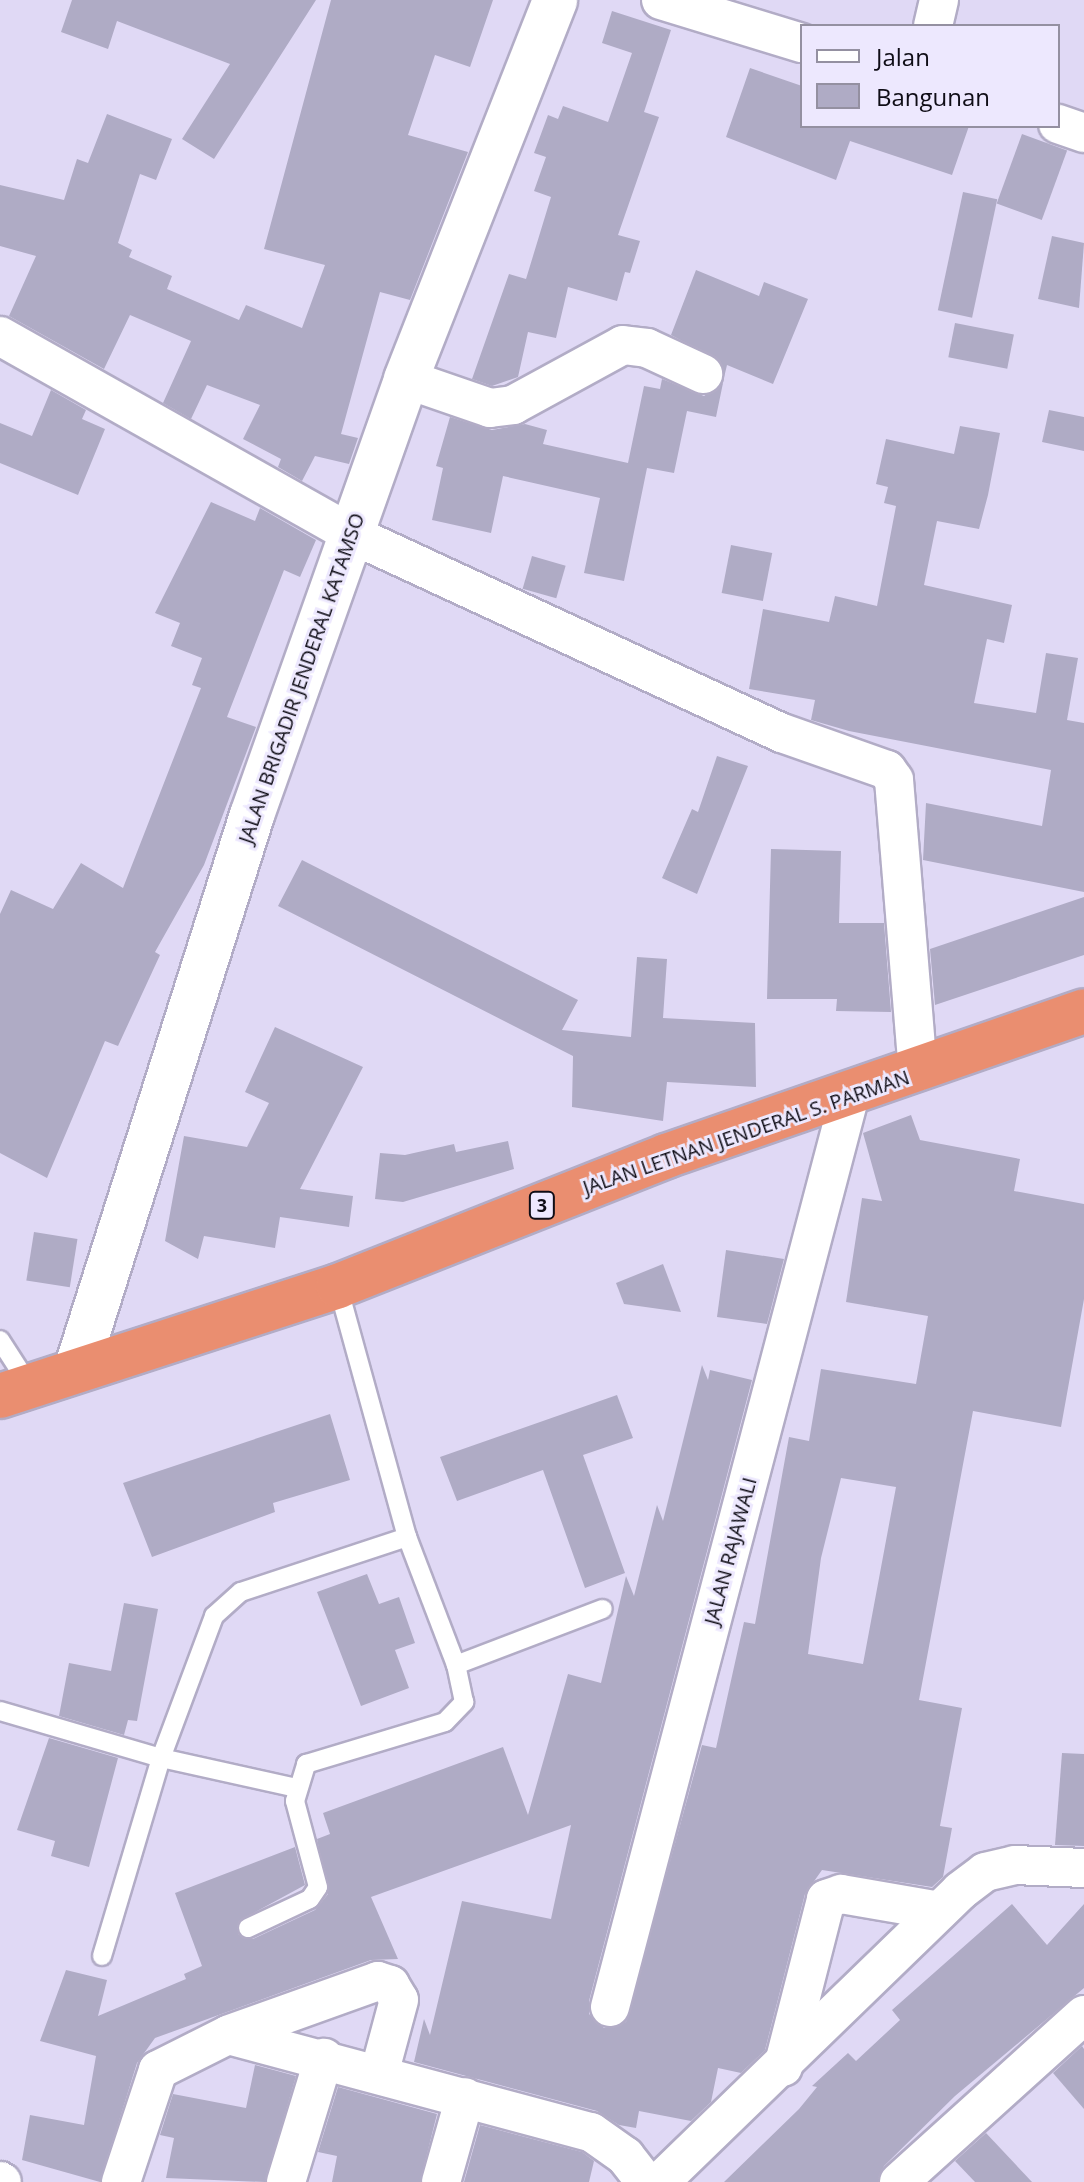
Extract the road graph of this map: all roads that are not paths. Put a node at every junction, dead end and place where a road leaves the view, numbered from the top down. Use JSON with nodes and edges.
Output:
{"nodes":[{"id":1,"x":555,"y":0,"type":"edge"},
{"id":2,"x":661,"y":0,"type":"edge"},
{"id":3,"x":939,"y":0,"type":"edge"},
{"id":4,"x":933,"y":24,"type":"edge"},
{"id":5,"x":800,"y":42,"type":"edge"},
{"id":6,"x":1060,"y":125,"type":"edge"},
{"id":7,"x":1084,"y":133,"type":"edge"},
{"id":8,"x":0,"y":336,"type":"edge"},
{"id":9,"x":703,"y":374,"type":"dead end"},
{"id":10,"x":406,"y":379,"type":"junction"},
{"id":11,"x":351,"y":534,"type":"junction"},
{"id":12,"x":1084,"y":1011,"type":"edge"},
{"id":13,"x":918,"y":1071,"type":"junction"},
{"id":14,"x":850,"y":1095,"type":"junction"},
{"id":15,"x":338,"y":1286,"type":"junction"},
{"id":16,"x":0,"y":1340,"type":"edge"},
{"id":17,"x":77,"y":1367,"type":"junction"},
{"id":18,"x":14,"y":1390,"type":"edge"},
{"id":19,"x":407,"y":1537,"type":"junction"},
{"id":20,"x":603,"y":1609,"type":"dead end"},
{"id":21,"x":456,"y":1665,"type":"junction"},
{"id":22,"x":0,"y":1711,"type":"edge"},
{"id":23,"x":161,"y":1758,"type":"junction"},
{"id":24,"x":296,"y":1788,"type":"junction"},
{"id":25,"x":1084,"y":1868,"type":"edge"},
{"id":26,"x":939,"y":1911,"type":"junction"},
{"id":27,"x":248,"y":1928,"type":"dead end"},
{"id":28,"x":102,"y":1956,"type":"dead end"},
{"id":29,"x":610,"y":2007,"type":"dead end"},
{"id":30,"x":1084,"y":2015,"type":"edge"},
{"id":31,"x":228,"y":2035,"type":"junction"},
{"id":32,"x":324,"y":2058,"type":"junction"},
{"id":33,"x":783,"y":2069,"type":"junction"},
{"id":34,"x":379,"y":2074,"type":"junction"},
{"id":35,"x":465,"y":2097,"type":"junction"},
{"id":36,"x":629,"y":2173,"type":"edge"},
{"id":37,"x":121,"y":2182,"type":"edge"},
{"id":38,"x":286,"y":2182,"type":"edge"},
{"id":39,"x":441,"y":2182,"type":"edge"},
{"id":40,"x":660,"y":2182,"type":"edge"},
{"id":41,"x":899,"y":2182,"type":"edge"}],
"edges":[{"from":1,"to":10,"type":"street","name":"JALAN BRIGADIR JENDERAL KATAMSO"},
{"from":2,"to":5,"type":"street"},
{"from":3,"to":4,"type":"street"},
{"from":6,"to":7,"type":"street"},
{"from":8,"to":11,"type":"street"},
{"from":9,"to":10,"type":"street"},
{"from":10,"to":11,"type":"street","name":"JALAN BRIGADIR JENDERAL KATAMSO"},
{"from":11,"to":13,"type":"street"},
{"from":11,"to":17,"type":"street","name":"JALAN BRIGADIR JENDERAL KATAMSO"},
{"from":12,"to":13,"type":"highway","name":"JALAN LETNAN JENDERAL S. PARMAN","number":"3"},
{"from":13,"to":14,"type":"highway","name":"JALAN LETNAN JENDERAL S. PARMAN","number":"3"},
{"from":14,"to":15,"type":"highway","name":"JALAN LETNAN JENDERAL S. PARMAN","number":"3"},
{"from":14,"to":29,"type":"street","name":"JALAN RAJAWALI"},
{"from":15,"to":17,"type":"highway","name":"JALAN LETNAN JENDERAL S. PARMAN","number":"3"},
{"from":15,"to":19,"type":"lane"},
{"from":16,"to":18,"type":"lane"},
{"from":17,"to":18,"type":"highway","name":"JALAN LETNAN JENDERAL S. PARMAN","number":"3"},
{"from":19,"to":21,"type":"lane"},
{"from":19,"to":23,"type":"lane"},
{"from":20,"to":21,"type":"lane"},
{"from":21,"to":24,"type":"lane"},
{"from":22,"to":23,"type":"lane"},
{"from":23,"to":24,"type":"lane"},
{"from":23,"to":28,"type":"lane"},
{"from":24,"to":27,"type":"lane"},
{"from":25,"to":26,"type":"street"},
{"from":26,"to":33,"type":"street"},
{"from":26,"to":33,"type":"street"},
{"from":30,"to":41,"type":"street"},
{"from":31,"to":32,"type":"street"},
{"from":31,"to":34,"type":"street"},
{"from":31,"to":37,"type":"street"},
{"from":32,"to":34,"type":"street"},
{"from":32,"to":38,"type":"street"},
{"from":33,"to":40,"type":"street"},
{"from":34,"to":35,"type":"street"},
{"from":35,"to":36,"type":"street"},
{"from":35,"to":39,"type":"street"}]}
